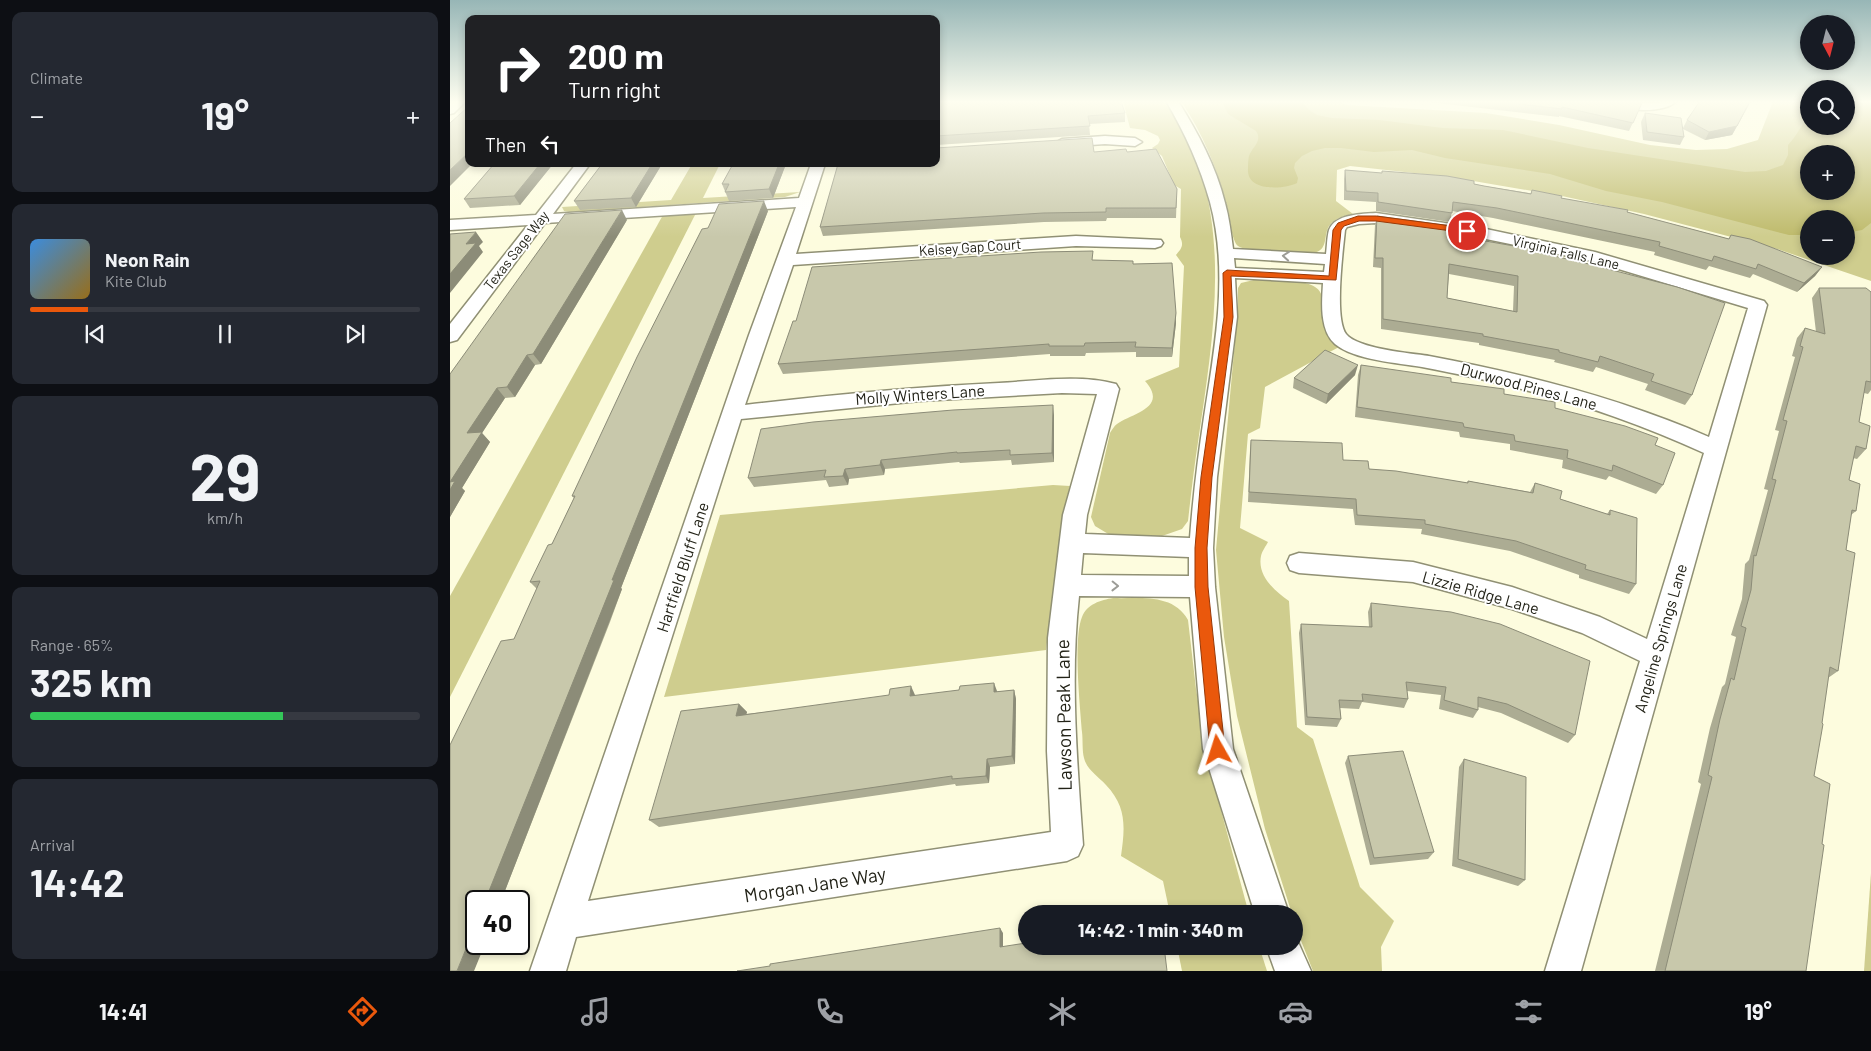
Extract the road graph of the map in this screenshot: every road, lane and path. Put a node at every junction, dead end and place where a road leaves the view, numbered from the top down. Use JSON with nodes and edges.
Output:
{"nodes":[{"id":1,"x":1197,"y":146,"type":"edge"},
{"id":2,"x":581,"y":167,"type":"edge"},
{"id":3,"x":817,"y":167,"type":"edge"},
{"id":4,"x":804,"y":202,"type":"junction"},
{"id":5,"x":540,"y":219,"type":"junction"},
{"id":6,"x":450,"y":225,"type":"edge"},
{"id":7,"x":1155,"y":243,"type":"dead end"},
{"id":8,"x":786,"y":260,"type":"junction"},
{"id":9,"x":1335,"y":260,"type":"junction"},
{"id":10,"x":1227,"y":263,"type":"junction"},
{"id":11,"x":1333,"y":278,"type":"junction"},
{"id":12,"x":1758,"y":305,"type":"joint"},
{"id":13,"x":450,"y":336,"type":"edge"},
{"id":14,"x":1109,"y":389,"type":"joint"},
{"id":15,"x":733,"y":413,"type":"junction"},
{"id":16,"x":1715,"y":449,"type":"junction"},
{"id":17,"x":1072,"y":544,"type":"junction"},
{"id":18,"x":1201,"y":548,"type":"junction"},
{"id":19,"x":1299,"y":564,"type":"dead end"},
{"id":20,"x":1066,"y":585,"type":"junction"},
{"id":21,"x":1202,"y":587,"type":"junction"},
{"id":22,"x":1655,"y":656,"type":"junction"},
{"id":23,"x":1067,"y":845,"type":"joint"},
{"id":24,"x":1269,"y":905,"type":"edge"},
{"id":25,"x":564,"y":922,"type":"junction"},
{"id":26,"x":1287,"y":955,"type":"edge"},
{"id":27,"x":548,"y":971,"type":"edge"},
{"id":28,"x":1293,"y":971,"type":"edge"},
{"id":29,"x":1563,"y":971,"type":"edge"}],
"edges":[{"from":1,"to":10,"type":"street"},
{"from":2,"to":5,"type":"street","name":"Texas Sage Way"},
{"from":3,"to":4,"type":"street","name":"Hartfield Bluff Lane"},
{"from":4,"to":5,"type":"street"},
{"from":4,"to":8,"type":"street","name":"Hartfield Bluff Lane"},
{"from":5,"to":6,"type":"street"},
{"from":5,"to":13,"type":"street","name":"Texas Sage Way"},
{"from":7,"to":8,"type":"street","name":"Kelsey Gap Court"},
{"from":8,"to":15,"type":"street","name":"Hartfield Bluff Lane"},
{"from":9,"to":10,"type":"street","one_way":true},
{"from":9,"to":11,"type":"street"},
{"from":9,"to":12,"type":"street","name":"Virginia Falls Lane"},
{"from":10,"to":11,"type":"street"},
{"from":10,"to":18,"type":"street"},
{"from":11,"to":16,"type":"street","name":"Durwood Pines Lane"},
{"from":12,"to":16,"type":"street","name":"Angeline Springs Lane"},
{"from":14,"to":15,"type":"street","name":"Molly Winters Lane"},
{"from":14,"to":17,"type":"street","name":"Lawson Peak Lane"},
{"from":15,"to":25,"type":"street","name":"Hartfield Bluff Lane"},
{"from":16,"to":22,"type":"street","name":"Angeline Springs Lane"},
{"from":17,"to":18,"type":"street"},
{"from":17,"to":20,"type":"street","name":"Lawson Peak Lane"},
{"from":18,"to":21,"type":"street"},
{"from":19,"to":22,"type":"street","name":"Lizzie Ridge Lane"},
{"from":20,"to":21,"type":"street","one_way":true},
{"from":20,"to":23,"type":"street","name":"Lawson Peak Lane"},
{"from":21,"to":24,"type":"street"},
{"from":22,"to":29,"type":"street","name":"Angeline Springs Lane"},
{"from":23,"to":25,"type":"street","name":"Morgan Jane Way"},
{"from":25,"to":27,"type":"street","name":"Hartfield Bluff Lane"},
{"from":26,"to":28,"type":"street"}]}
